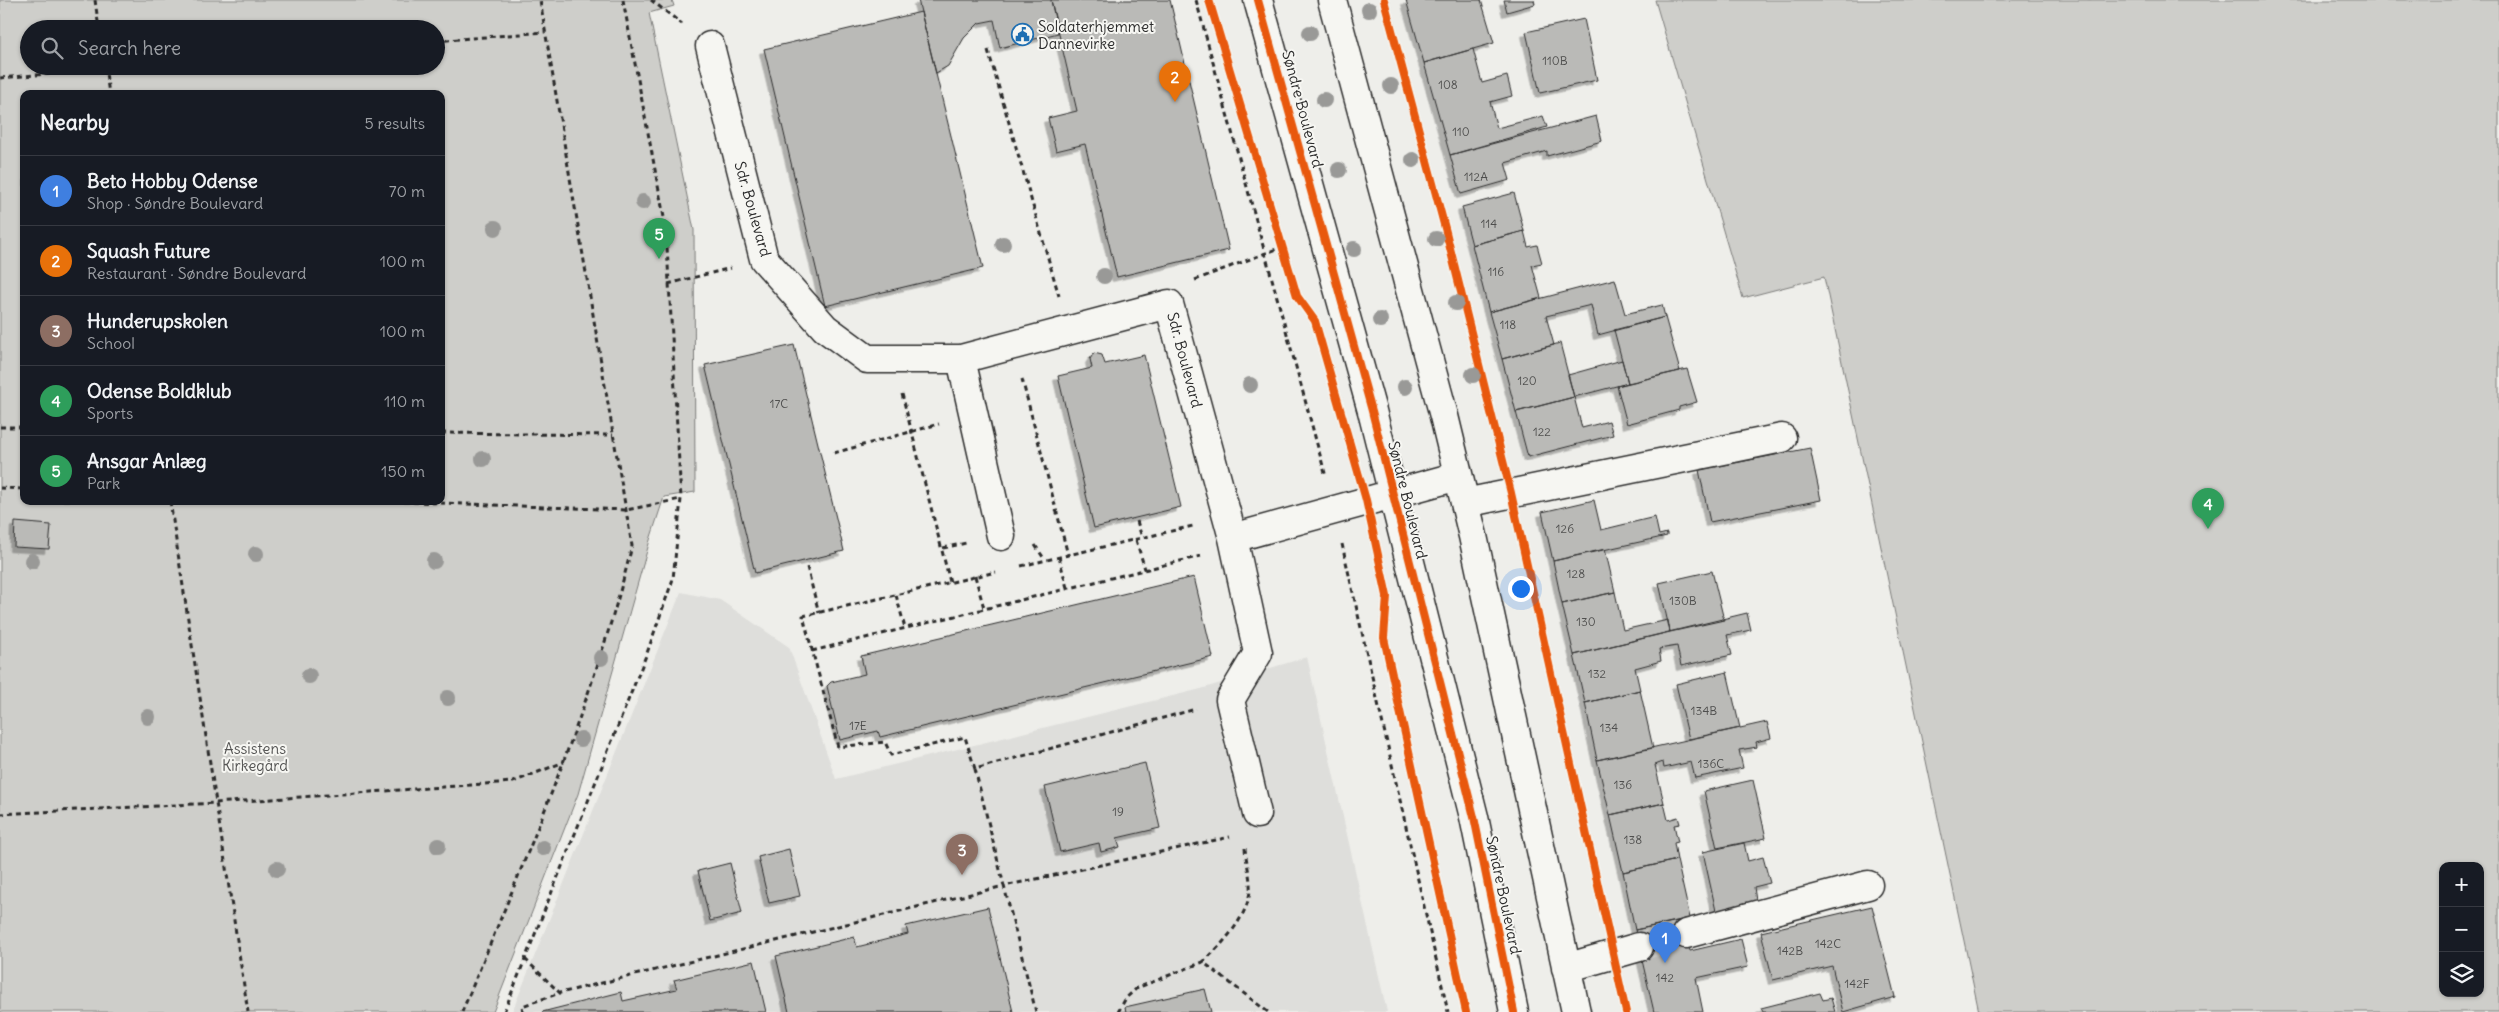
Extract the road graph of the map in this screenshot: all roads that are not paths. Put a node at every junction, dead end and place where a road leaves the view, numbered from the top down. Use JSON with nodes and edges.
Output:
{"nodes":[{"id":1,"x":1258,"y":0,"type":"edge"},
{"id":2,"x":1332,"y":0,"type":"edge"},
{"id":3,"x":710,"y":46,"type":"dead end"},
{"id":4,"x":960,"y":358,"type":"junction"},
{"id":5,"x":1782,"y":438,"type":"dead end"},
{"id":6,"x":1458,"y":476,"type":"junction"},
{"id":7,"x":1392,"y":493,"type":"junction"},
{"id":8,"x":1465,"y":503,"type":"junction"},
{"id":9,"x":1001,"y":536,"type":"dead end"},
{"id":10,"x":1234,"y":543,"type":"junction"},
{"id":11,"x":1254,"y":823,"type":"road end"},
{"id":12,"x":1868,"y":885,"type":"dead end"},
{"id":13,"x":1686,"y":934,"type":"tunnel mouth"},
{"id":14,"x":1639,"y":947,"type":"tunnel mouth"},
{"id":15,"x":1566,"y":968,"type":"junction"},
{"id":16,"x":1514,"y":1012,"type":"edge"},
{"id":17,"x":1576,"y":1012,"type":"edge"}],
"edges":[{"from":1,"to":7,"type":"street","name":"Søndre Boulevard"},
{"from":2,"to":6,"type":"street"},
{"from":3,"to":4,"type":"street","name":"Sdr. Boulevard"},
{"from":4,"to":9,"type":"street"},
{"from":4,"to":10,"type":"street","name":"Sdr. Boulevard"},
{"from":5,"to":8,"type":"street"},
{"from":6,"to":7,"type":"street"},
{"from":6,"to":8,"type":"street"},
{"from":7,"to":10,"type":"street"},
{"from":7,"to":16,"type":"street","name":"Søndre Boulevard"},
{"from":8,"to":15,"type":"street"},
{"from":10,"to":11,"type":"street","name":"Sdr. Boulevard"},
{"from":12,"to":13,"type":"street"},
{"from":14,"to":15,"type":"street"},
{"from":15,"to":17,"type":"street"}]}
